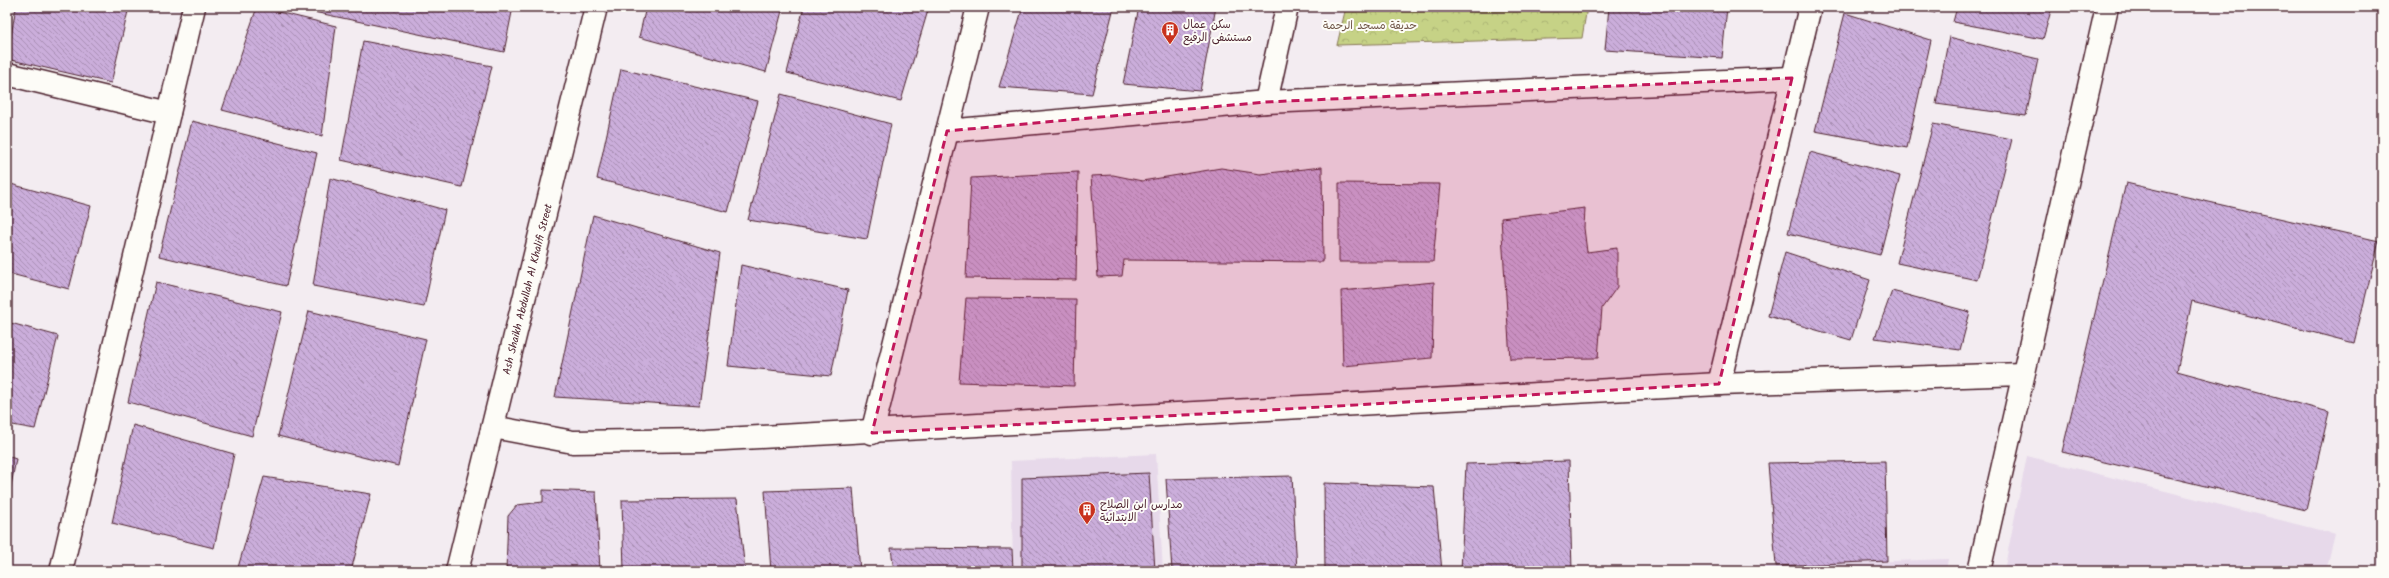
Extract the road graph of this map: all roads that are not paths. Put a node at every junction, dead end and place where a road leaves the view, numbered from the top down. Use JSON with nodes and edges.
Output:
{"nodes":[{"id":1,"x":194,"y":7,"type":"edge"},
{"id":2,"x":596,"y":7,"type":"edge"},
{"id":3,"x":978,"y":7,"type":"edge"},
{"id":4,"x":1286,"y":7,"type":"edge"},
{"id":5,"x":1810,"y":7,"type":"edge"},
{"id":6,"x":2107,"y":7,"type":"edge"},
{"id":7,"x":7,"y":74,"type":"edge"},
{"id":8,"x":1792,"y":78,"type":"junction"},
{"id":9,"x":1266,"y":102,"type":"junction"},
{"id":10,"x":169,"y":113,"type":"junction"},
{"id":11,"x":947,"y":131,"type":"junction"},
{"id":12,"x":2023,"y":374,"type":"junction"},
{"id":13,"x":1719,"y":384,"type":"junction"},
{"id":14,"x":493,"y":427,"type":"junction"},
{"id":15,"x":872,"y":432,"type":"junction"},
{"id":16,"x":61,"y":571,"type":"edge"},
{"id":17,"x":457,"y":571,"type":"edge"},
{"id":18,"x":1979,"y":571,"type":"edge"}],
"edges":[{"from":1,"to":10,"type":"street"},
{"from":2,"to":14,"type":"street","name":"Ash Shaikh Abdullah Al Khalifi Street"},
{"from":3,"to":11,"type":"street"},
{"from":4,"to":9,"type":"street"},
{"from":5,"to":8,"type":"street"},
{"from":6,"to":12,"type":"street"},
{"from":7,"to":10,"type":"street"},
{"from":8,"to":9,"type":"street"},
{"from":8,"to":13,"type":"street"},
{"from":9,"to":11,"type":"street"},
{"from":10,"to":16,"type":"street"},
{"from":11,"to":15,"type":"street"},
{"from":12,"to":13,"type":"street"},
{"from":12,"to":18,"type":"street"},
{"from":13,"to":15,"type":"street"},
{"from":14,"to":15,"type":"street"},
{"from":14,"to":17,"type":"street","name":"Ash Shaikh Abdullah Al Khalifi Street"}]}
